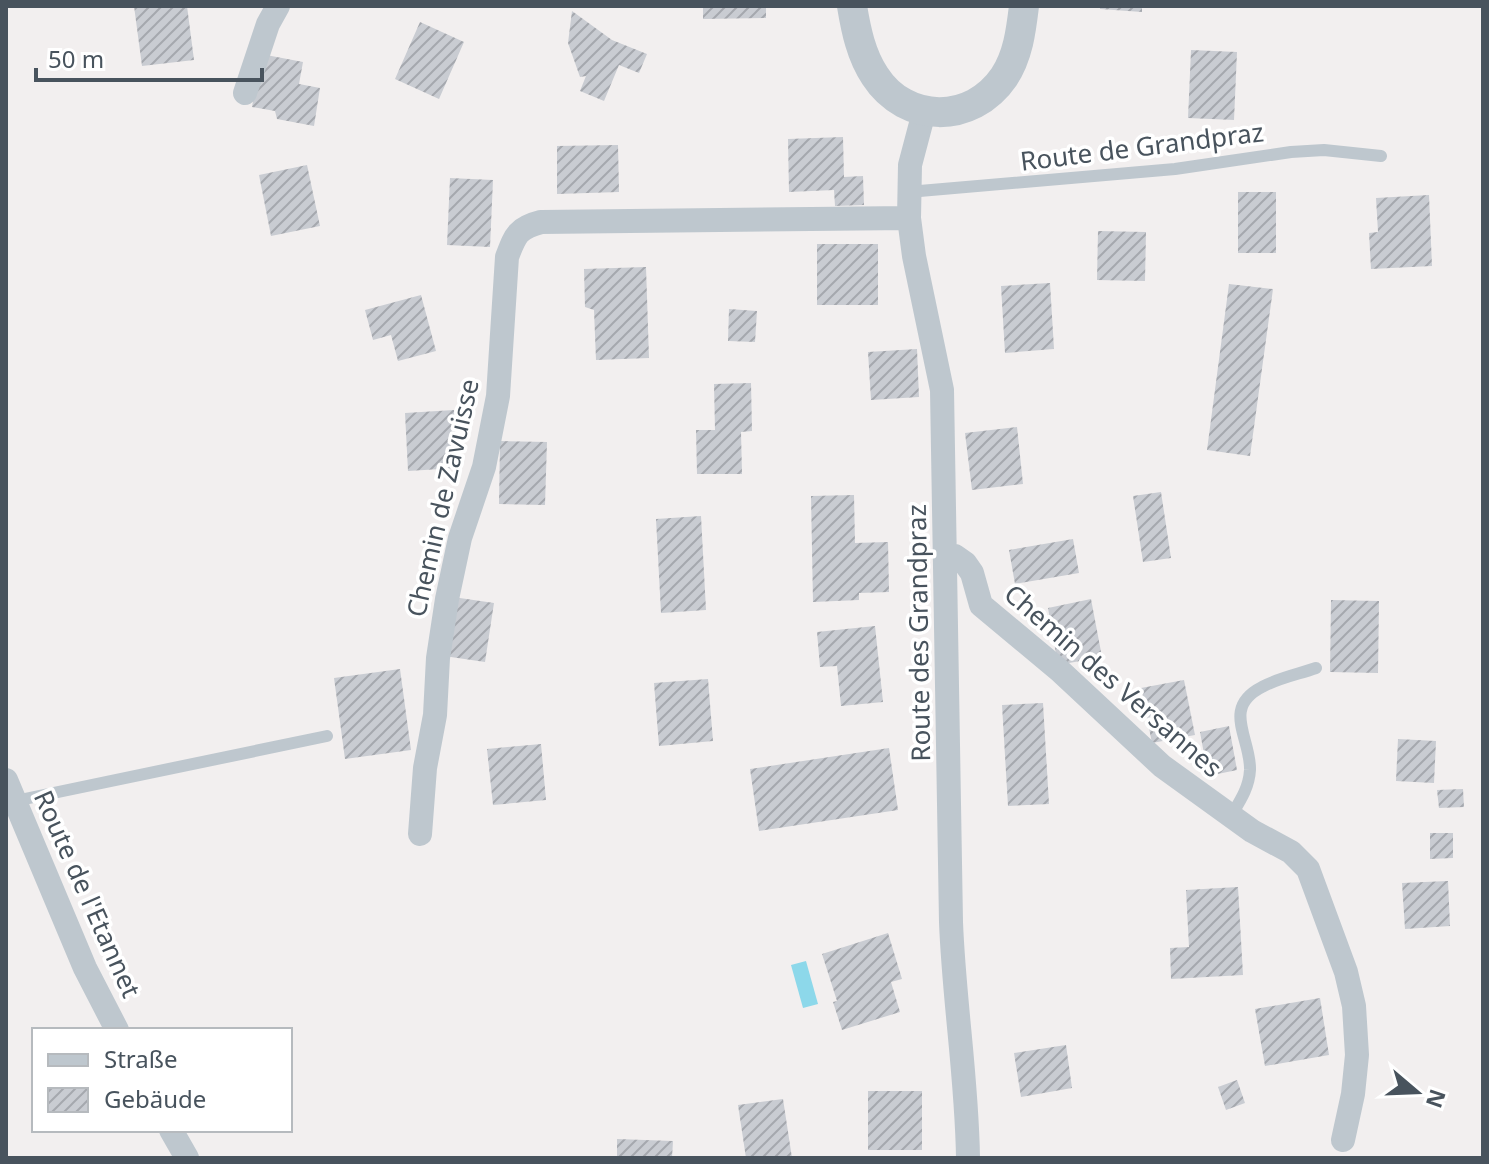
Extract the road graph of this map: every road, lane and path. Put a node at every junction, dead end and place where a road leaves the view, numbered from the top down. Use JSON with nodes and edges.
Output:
{"nodes":[{"id":1,"x":278,"y":6,"type":"edge"},
{"id":2,"x":852,"y":6,"type":"edge"},
{"id":3,"x":1024,"y":6,"type":"edge"},
{"id":4,"x":245,"y":93,"type":"dead end"},
{"id":5,"x":924,"y":112,"type":"junction"},
{"id":6,"x":1381,"y":156,"type":"dead end"},
{"id":7,"x":908,"y":192,"type":"junction"},
{"id":8,"x":909,"y":218,"type":"junction"},
{"id":9,"x":946,"y":555,"type":"junction"},
{"id":10,"x":1316,"y":668,"type":"dead end"},
{"id":11,"x":327,"y":736,"type":"dead end"},
{"id":12,"x":10,"y":790,"type":"edge"},
{"id":13,"x":1231,"y":816,"type":"junction"},
{"id":14,"x":420,"y":834,"type":"dead end"},
{"id":15,"x":116,"y":1028,"type":"edge"},
{"id":16,"x":172,"y":1132,"type":"edge"},
{"id":17,"x":1343,"y":1140,"type":"dead end"},
{"id":18,"x":187,"y":1158,"type":"edge"},
{"id":19,"x":968,"y":1158,"type":"edge"}],
"edges":[{"from":1,"to":4,"type":"street"},
{"from":2,"to":5,"type":"street"},
{"from":3,"to":5,"type":"street"},
{"from":5,"to":7,"type":"street","name":"Route des Grandpraz"},
{"from":6,"to":7,"type":"lane","name":"Route de Grandpraz"},
{"from":7,"to":8,"type":"street","name":"Route des Grandpraz"},
{"from":8,"to":9,"type":"street","name":"Route des Grandpraz"},
{"from":8,"to":14,"type":"street","name":"Chemin de Zavuisse"},
{"from":9,"to":13,"type":"street","name":"Chemin des Versannes"},
{"from":9,"to":19,"type":"street","name":"Route des Grandpraz"},
{"from":10,"to":13,"type":"lane"},
{"from":11,"to":12,"type":"lane"},
{"from":12,"to":15,"type":"street","name":"Route de l'Etannet"},
{"from":13,"to":17,"type":"street","name":"Chemin des Versannes"},
{"from":16,"to":18,"type":"street"}]}
